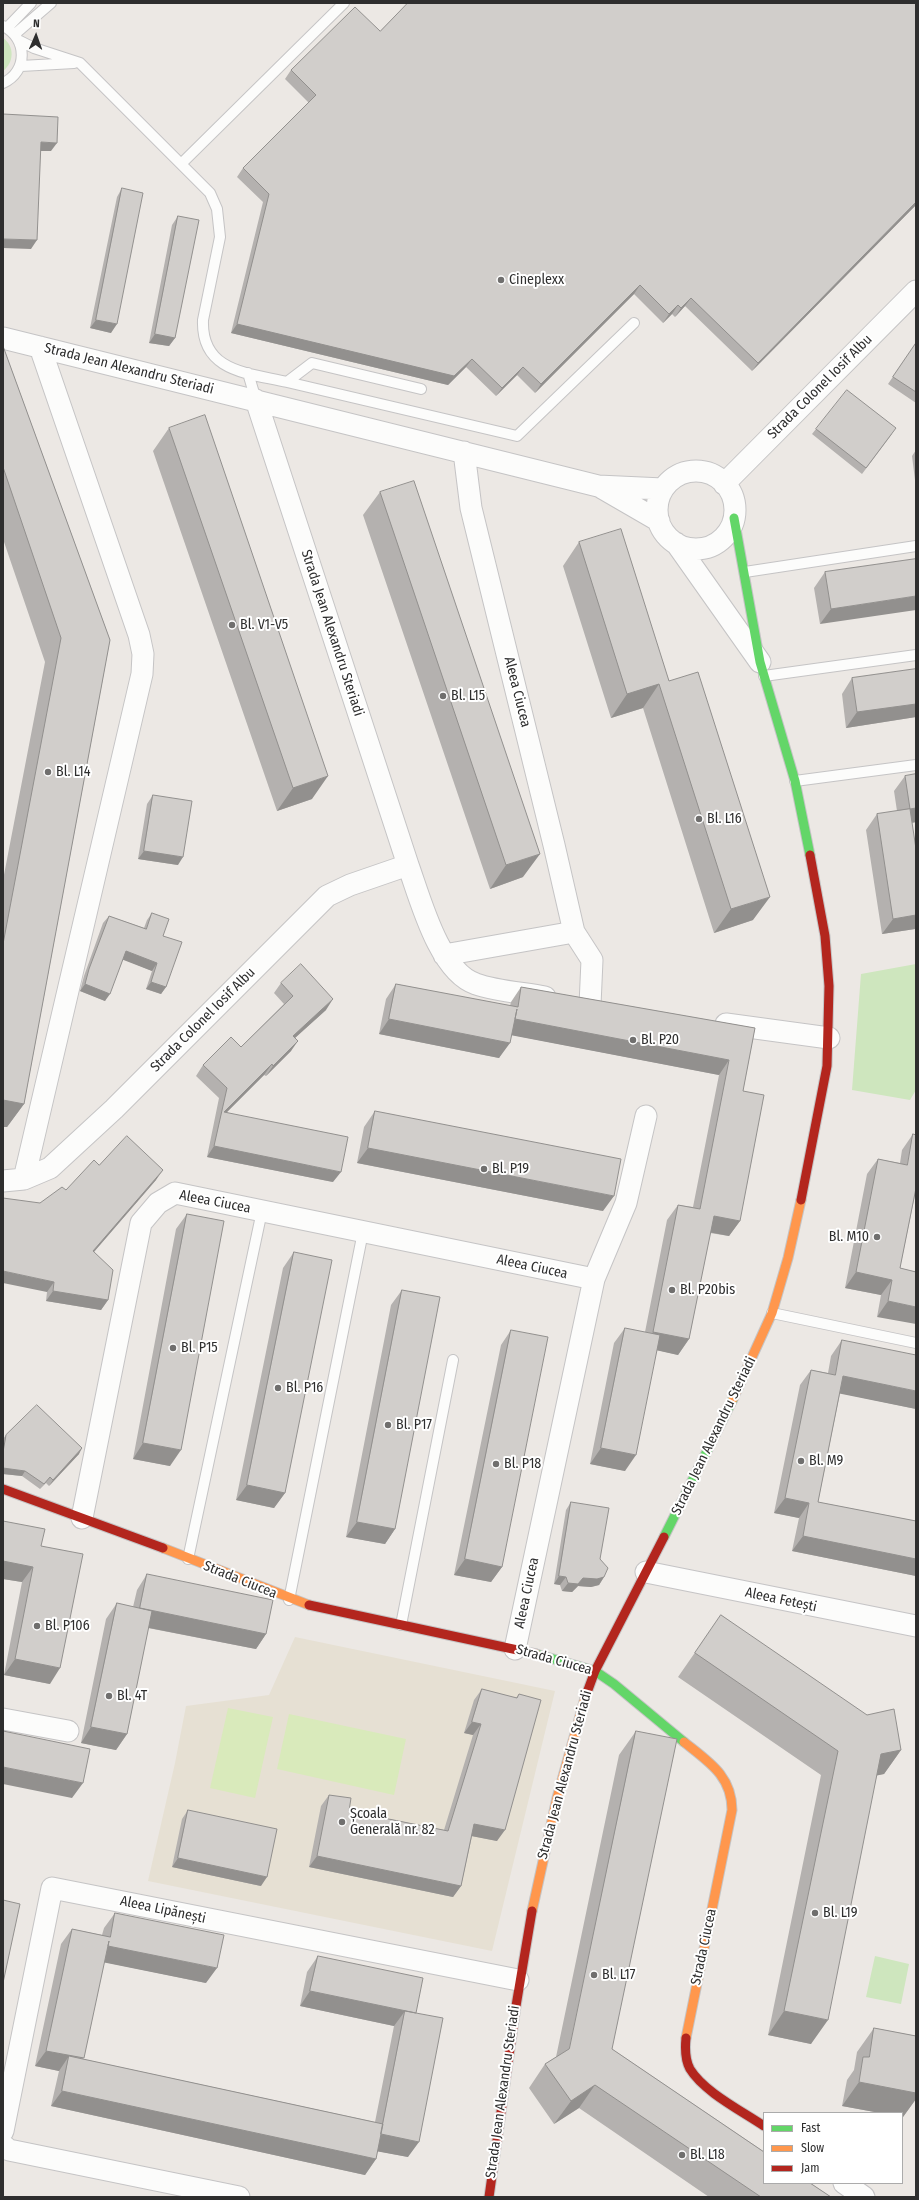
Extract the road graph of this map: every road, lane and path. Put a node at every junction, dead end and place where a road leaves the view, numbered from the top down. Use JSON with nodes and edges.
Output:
{"nodes":[{"id":1,"x":31,"y":3,"type":"edge"},
{"id":2,"x":51,"y":3,"type":"edge"},
{"id":3,"x":344,"y":3,"type":"edge"},
{"id":4,"x":11,"y":33,"type":"edge"},
{"id":5,"x":80,"y":63,"type":"junction"},
{"id":6,"x":21,"y":66,"type":"junction"},
{"id":7,"x":3,"y":83,"type":"edge"},
{"id":8,"x":181,"y":164,"type":"junction"},
{"id":9,"x":916,"y":291,"type":"edge"},
{"id":10,"x":634,"y":323,"type":"dead end"},
{"id":11,"x":3,"y":338,"type":"edge"},
{"id":12,"x":40,"y":347,"type":"junction"},
{"id":13,"x":248,"y":373,"type":"junction"},
{"id":14,"x":287,"y":382,"type":"junction"},
{"id":15,"x":421,"y":389,"type":"dead end"},
{"id":16,"x":256,"y":400,"type":"junction"},
{"id":17,"x":464,"y":452,"type":"junction"},
{"id":18,"x":724,"y":484,"type":"junction"},
{"id":19,"x":598,"y":486,"type":"junction"},
{"id":20,"x":664,"y":489,"type":"junction"},
{"id":21,"x":734,"y":518,"type":"junction"},
{"id":22,"x":659,"y":521,"type":"junction"},
{"id":23,"x":676,"y":543,"type":"junction"},
{"id":24,"x":916,"y":546,"type":"edge"},
{"id":25,"x":745,"y":572,"type":"junction"},
{"id":26,"x":916,"y":655,"type":"edge"},
{"id":27,"x":762,"y":669,"type":"junction"},
{"id":28,"x":916,"y":765,"type":"edge"},
{"id":29,"x":795,"y":781,"type":"junction"},
{"id":30,"x":408,"y":865,"type":"junction"},
{"id":31,"x":574,"y":932,"type":"junction"},
{"id":32,"x":444,"y":954,"type":"junction"},
{"id":33,"x":590,"y":1005,"type":"junction"},
{"id":34,"x":611,"y":1008,"type":"edge"},
{"id":35,"x":705,"y":1021,"type":"edge"},
{"id":36,"x":828,"y":1038,"type":"junction"},
{"id":37,"x":646,"y":1116,"type":"dead end"},
{"id":38,"x":24,"y":1179,"type":"junction"},
{"id":39,"x":3,"y":1181,"type":"edge"},
{"id":40,"x":262,"y":1211,"type":"junction"},
{"id":41,"x":364,"y":1232,"type":"junction"},
{"id":42,"x":594,"y":1279,"type":"junction"},
{"id":43,"x":772,"y":1313,"type":"junction"},
{"id":44,"x":916,"y":1343,"type":"edge"},
{"id":45,"x":453,"y":1360,"type":"dead end"},
{"id":46,"x":3,"y":1489,"type":"edge"},
{"id":47,"x":82,"y":1518,"type":"junction"},
{"id":48,"x":188,"y":1559,"type":"junction"},
{"id":49,"x":646,"y":1572,"type":"junction"},
{"id":50,"x":289,"y":1600,"type":"junction"},
{"id":51,"x":401,"y":1625,"type":"junction"},
{"id":52,"x":916,"y":1626,"type":"edge"},
{"id":53,"x":515,"y":1649,"type":"junction"},
{"id":54,"x":595,"y":1671,"type":"junction"},
{"id":55,"x":3,"y":1719,"type":"edge"},
{"id":56,"x":68,"y":1731,"type":"dead end"},
{"id":57,"x":518,"y":1980,"type":"junction"},
{"id":58,"x":763,"y":2125,"type":"edge"},
{"id":59,"x":3,"y":2131,"type":"edge"},
{"id":60,"x":3,"y":2145,"type":"edge"},
{"id":61,"x":845,"y":2184,"type":"edge"},
{"id":62,"x":172,"y":2190,"type":"edge"},
{"id":63,"x":239,"y":2197,"type":"edge"},
{"id":64,"x":489,"y":2197,"type":"edge"},
{"id":65,"x":864,"y":2197,"type":"edge"}],
"edges":[{"from":1,"to":4,"type":"lane"},
{"from":2,"to":4,"type":"lane"},
{"from":3,"to":8,"type":"lane"},
{"from":4,"to":5,"type":"lane"},
{"from":4,"to":6,"type":"lane"},
{"from":5,"to":6,"type":"lane"},
{"from":5,"to":8,"type":"lane"},
{"from":6,"to":7,"type":"lane"},
{"from":8,"to":13,"type":"lane"},
{"from":9,"to":18,"type":"street","name":"Strada Colonel Iosif Albu"},
{"from":10,"to":14,"type":"lane"},
{"from":11,"to":12,"type":"street","name":"Strada Jean Alexandru Steriadi"},
{"from":12,"to":16,"type":"street","name":"Strada Jean Alexandru Steriadi"},
{"from":12,"to":38,"type":"street"},
{"from":13,"to":14,"type":"lane"},
{"from":13,"to":16,"type":"lane"},
{"from":14,"to":15,"type":"lane"},
{"from":16,"to":17,"type":"street","name":"Strada Jean Alexandru Steriadi"},
{"from":16,"to":30,"type":"street","name":"Strada Jean Alexandru Steriadi"},
{"from":17,"to":19,"type":"street","name":"Strada Jean Alexandru Steriadi"},
{"from":17,"to":31,"type":"street","name":"Aleea Ciucea"},
{"from":18,"to":20,"type":"street"},
{"from":18,"to":21,"type":"street"},
{"from":19,"to":20,"type":"street","name":"Strada Jean Alexandru Steriadi"},
{"from":19,"to":22,"type":"street","name":"Strada Jean Alexandru Steriadi"},
{"from":20,"to":22,"type":"street"},
{"from":21,"to":23,"type":"street"},
{"from":21,"to":25,"type":"street","name":"Strada Jean Alexandru Steriadi"},
{"from":22,"to":23,"type":"street"},
{"from":23,"to":27,"type":"street","name":"Strada Jean Alexandru Steriadi"},
{"from":24,"to":25,"type":"lane"},
{"from":25,"to":27,"type":"street","name":"Strada Jean Alexandru Steriadi"},
{"from":26,"to":27,"type":"lane"},
{"from":27,"to":29,"type":"street","name":"Strada Jean Alexandru Steriadi"},
{"from":28,"to":29,"type":"lane"},
{"from":29,"to":36,"type":"street","name":"Strada Jean Alexandru Steriadi"},
{"from":30,"to":32,"type":"street"},
{"from":30,"to":38,"type":"street","name":"Strada Colonel Iosif Albu"},
{"from":31,"to":32,"type":"street"},
{"from":31,"to":33,"type":"street","name":"Aleea Ciucea"},
{"from":32,"to":33,"type":"street"},
{"from":33,"to":34,"type":"street"},
{"from":35,"to":36,"type":"street"},
{"from":36,"to":43,"type":"street","name":"Strada Jean Alexandru Steriadi"},
{"from":37,"to":42,"type":"street","name":"Aleea Ciucea"},
{"from":38,"to":39,"type":"street","name":"Strada Colonel Iosif Albu"},
{"from":40,"to":41,"type":"street","name":"Aleea Ciucea"},
{"from":40,"to":47,"type":"street","name":"Aleea Ciucea"},
{"from":40,"to":48,"type":"lane"},
{"from":41,"to":42,"type":"street","name":"Aleea Ciucea"},
{"from":41,"to":50,"type":"lane"},
{"from":42,"to":53,"type":"street","name":"Aleea Ciucea"},
{"from":43,"to":44,"type":"lane"},
{"from":43,"to":49,"type":"street","name":"Strada Jean Alexandru Steriadi"},
{"from":45,"to":51,"type":"lane"},
{"from":46,"to":47,"type":"street","name":"Strada Ciucea"},
{"from":47,"to":48,"type":"street","name":"Strada Ciucea"},
{"from":48,"to":50,"type":"street","name":"Strada Ciucea"},
{"from":49,"to":52,"type":"street","name":"Aleea Fetești"},
{"from":49,"to":54,"type":"street","name":"Strada Jean Alexandru Steriadi"},
{"from":50,"to":51,"type":"street","name":"Strada Ciucea"},
{"from":51,"to":53,"type":"street","name":"Strada Ciucea"},
{"from":53,"to":54,"type":"street","name":"Strada Ciucea"},
{"from":54,"to":57,"type":"street","name":"Strada Jean Alexandru Steriadi"},
{"from":54,"to":58,"type":"street","name":"Strada Ciucea"},
{"from":55,"to":56,"type":"street"},
{"from":57,"to":59,"type":"street","name":"Aleea Lipănești"},
{"from":57,"to":64,"type":"street","name":"Strada Jean Alexandru Steriadi"},
{"from":60,"to":62,"type":"street"},
{"from":61,"to":65,"type":"street"},
{"from":62,"to":63,"type":"street"}]}
